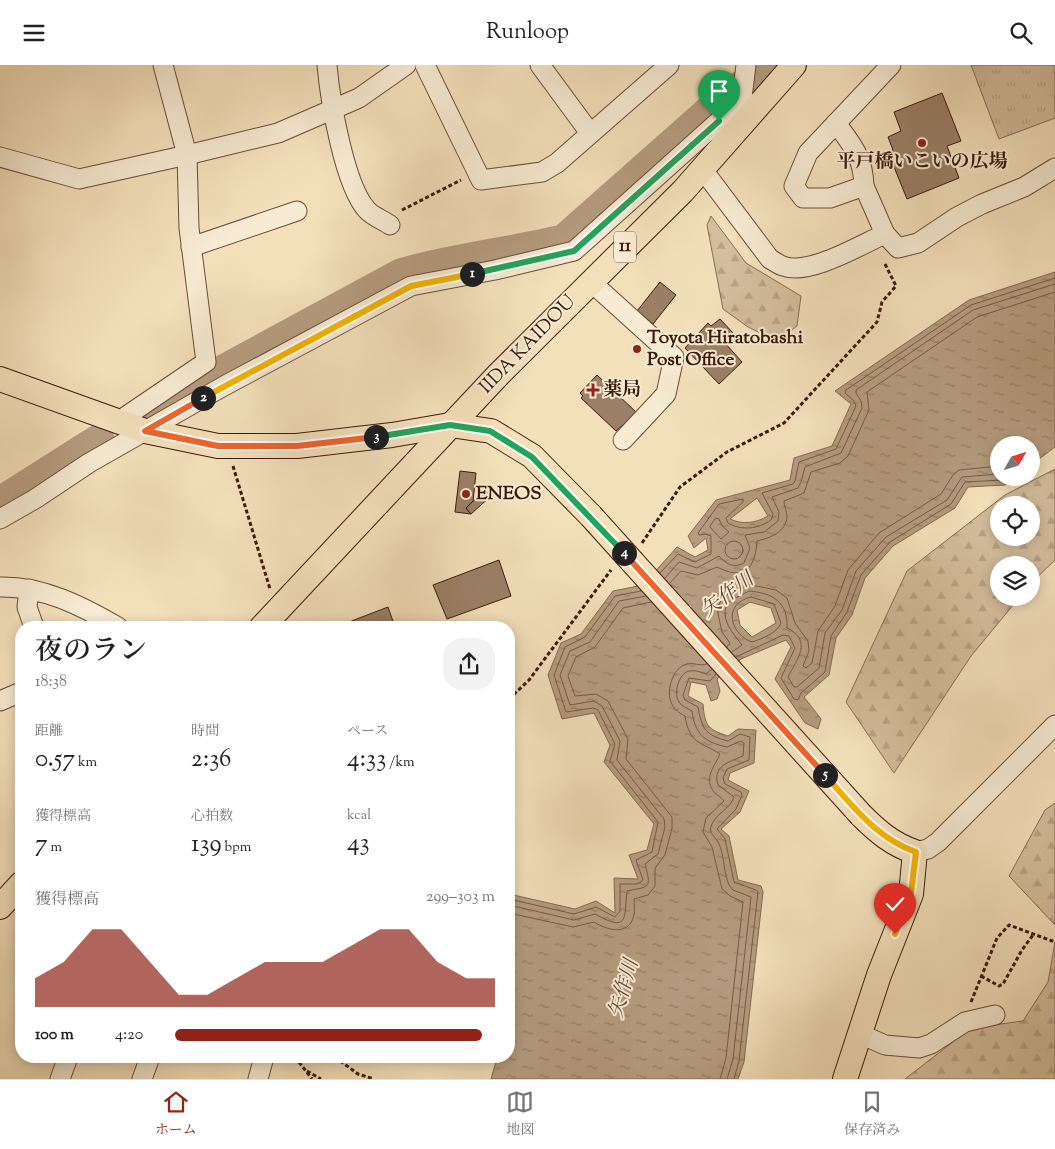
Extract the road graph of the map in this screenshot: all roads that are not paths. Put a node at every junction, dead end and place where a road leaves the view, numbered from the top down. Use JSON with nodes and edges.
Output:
{"nodes":[{"id":1,"x":163,"y":65,"type":"edge"},
{"id":2,"x":326,"y":65,"type":"edge"},
{"id":3,"x":406,"y":65,"type":"edge"},
{"id":4,"x":425,"y":65,"type":"edge"},
{"id":5,"x":540,"y":65,"type":"edge"},
{"id":6,"x":669,"y":65,"type":"edge"},
{"id":7,"x":794,"y":65,"type":"edge"},
{"id":8,"x":891,"y":65,"type":"edge"},
{"id":9,"x":746,"y":67,"type":"edge"},
{"id":10,"x":745,"y":107,"type":"junction"},
{"id":11,"x":333,"y":110,"type":"junction"},
{"id":12,"x":836,"y":123,"type":"junction"},
{"id":13,"x":590,"y":133,"type":"junction"},
{"id":14,"x":187,"y":155,"type":"junction"},
{"id":15,"x":0,"y":157,"type":"edge"},
{"id":16,"x":1055,"y":168,"type":"edge"},
{"id":17,"x":703,"y":170,"type":"junction"},
{"id":18,"x":864,"y":187,"type":"junction"},
{"id":19,"x":297,"y":211,"type":"dead end"},
{"id":20,"x":388,"y":224,"type":"road end"},
{"id":21,"x":885,"y":234,"type":"junction"},
{"id":22,"x":192,"y":247,"type":"junction"},
{"id":23,"x":590,"y":281,"type":"junction"},
{"id":24,"x":0,"y":379,"type":"edge"},
{"id":25,"x":119,"y":421,"type":"junction"},
{"id":26,"x":450,"y":425,"type":"junction"},
{"id":27,"x":145,"y":431,"type":"junction"},
{"id":28,"x":623,"y":440,"type":"dead end"},
{"id":29,"x":0,"y":519,"type":"edge"},
{"id":30,"x":0,"y":587,"type":"edge"},
{"id":31,"x":29,"y":589,"type":"junction"},
{"id":32,"x":32,"y":621,"type":"edge"},
{"id":33,"x":108,"y":621,"type":"edge"},
{"id":34,"x":268,"y":621,"type":"edge"},
{"id":35,"x":15,"y":695,"type":"edge"},
{"id":36,"x":0,"y":701,"type":"edge"},
{"id":37,"x":1055,"y":725,"type":"edge"},
{"id":38,"x":916,"y":852,"type":"junction"},
{"id":39,"x":15,"y":891,"type":"edge"},
{"id":40,"x":0,"y":907,"type":"edge"},
{"id":41,"x":995,"y":1015,"type":"dead end"},
{"id":42,"x":860,"y":1034,"type":"junction"},
{"id":43,"x":66,"y":1063,"type":"edge"},
{"id":44,"x":148,"y":1063,"type":"edge"},
{"id":45,"x":262,"y":1063,"type":"edge"},
{"id":46,"x":60,"y":1079,"type":"edge"},
{"id":47,"x":142,"y":1079,"type":"edge"},
{"id":48,"x":258,"y":1079,"type":"edge"},
{"id":49,"x":845,"y":1079,"type":"edge"}],
"edges":[{"from":1,"to":14,"type":"street"},
{"from":2,"to":11,"type":"street"},
{"from":3,"to":11,"type":"street"},
{"from":4,"to":13,"type":"street"},
{"from":5,"to":13,"type":"street"},
{"from":6,"to":13,"type":"street"},
{"from":7,"to":10,"type":"main road","name":"IIDA KAIDOU","number":"11"},
{"from":8,"to":12,"type":"street"},
{"from":9,"to":10,"type":"street"},
{"from":10,"to":17,"type":"main road","name":"IIDA KAIDOU","number":"11"},
{"from":10,"to":27,"type":"street"},
{"from":11,"to":14,"type":"street"},
{"from":11,"to":20,"type":"street"},
{"from":12,"to":18,"type":"street"},
{"from":12,"to":18,"type":"street"},
{"from":14,"to":15,"type":"street"},
{"from":14,"to":22,"type":"street"},
{"from":16,"to":21,"type":"street"},
{"from":17,"to":21,"type":"street"},
{"from":17,"to":23,"type":"main road","name":"IIDA KAIDOU","number":"11"},
{"from":18,"to":21,"type":"street"},
{"from":19,"to":22,"type":"street"},
{"from":22,"to":25,"type":"street"},
{"from":23,"to":26,"type":"main road","name":"IIDA KAIDOU","number":"11"},
{"from":23,"to":28,"type":"street"},
{"from":24,"to":25,"type":"main road"},
{"from":25,"to":27,"type":"main road"},
{"from":26,"to":27,"type":"main road"},
{"from":26,"to":34,"type":"main road","name":"IIDA KAIDOU","number":"11"},
{"from":26,"to":38,"type":"main road","bridge":true},
{"from":27,"to":29,"type":"street"},
{"from":30,"to":31,"type":"street"},
{"from":31,"to":32,"type":"street"},
{"from":31,"to":33,"type":"street"},
{"from":35,"to":36,"type":"street"},
{"from":37,"to":38,"type":"street"},
{"from":38,"to":42,"type":"main road"},
{"from":39,"to":40,"type":"main road"},
{"from":41,"to":42,"type":"street"},
{"from":42,"to":49,"type":"main road"},
{"from":43,"to":46,"type":"street"},
{"from":44,"to":47,"type":"street"},
{"from":45,"to":48,"type":"street"}]}
